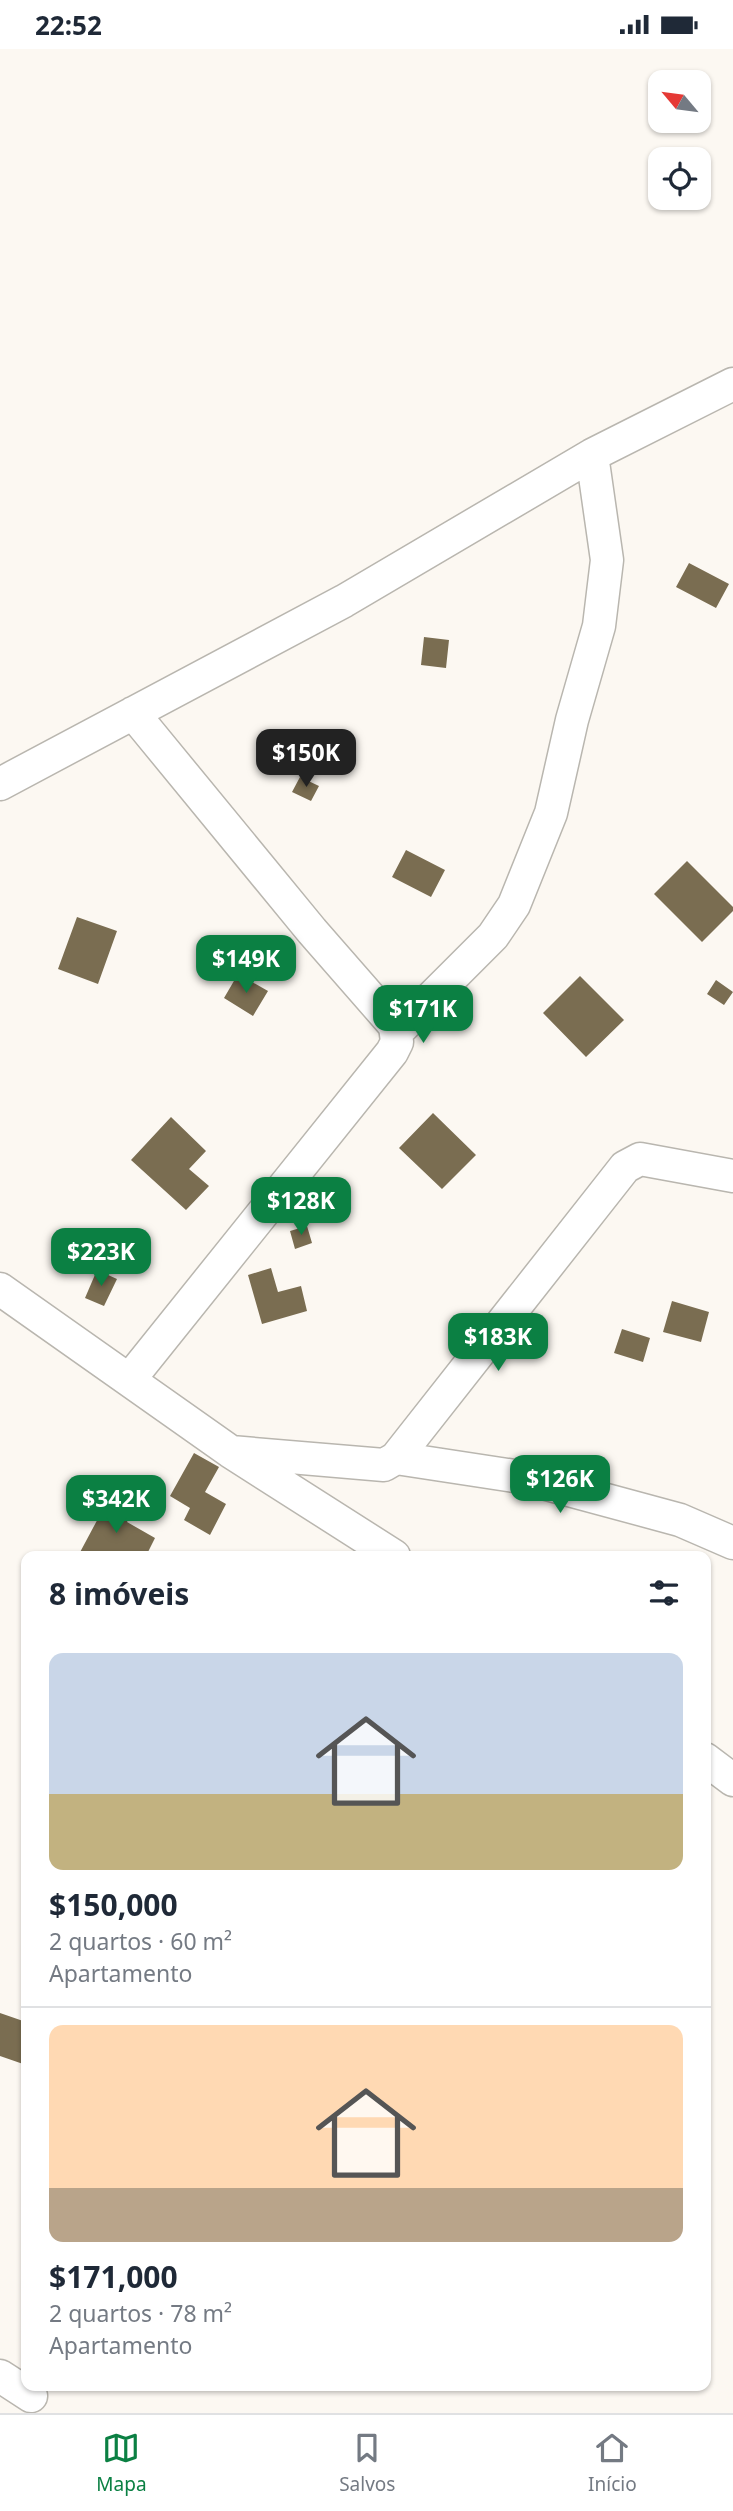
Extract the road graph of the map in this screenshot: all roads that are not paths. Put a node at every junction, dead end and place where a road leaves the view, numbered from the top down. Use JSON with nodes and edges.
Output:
{"nodes":[{"id":1,"x":733,"y":384,"type":"edge"},
{"id":2,"x":592,"y":455,"type":"junction"},
{"id":3,"x":133,"y":713,"type":"junction"},
{"id":4,"x":0,"y":784,"type":"edge"},
{"id":5,"x":396,"y":1033,"type":"junction"},
{"id":6,"x":733,"y":1176,"type":"edge"},
{"id":7,"x":0,"y":1289,"type":"edge"},
{"id":8,"x":129,"y":1380,"type":"junction"},
{"id":9,"x":231,"y":1452,"type":"junction"},
{"id":10,"x":396,"y":1458,"type":"junction"},
{"id":11,"x":733,"y":1543,"type":"edge"},
{"id":12,"x":385,"y":1551,"type":"edge"},
{"id":13,"x":711,"y":1764,"type":"edge"},
{"id":14,"x":733,"y":1780,"type":"edge"},
{"id":15,"x":0,"y":2376,"type":"edge"},
{"id":16,"x":21,"y":2389,"type":"edge"}],
"edges":[{"from":1,"to":2,"type":"street"},
{"from":2,"to":3,"type":"street"},
{"from":2,"to":5,"type":"street"},
{"from":3,"to":4,"type":"street"},
{"from":3,"to":5,"type":"street"},
{"from":5,"to":8,"type":"street"},
{"from":6,"to":10,"type":"street"},
{"from":7,"to":8,"type":"street"},
{"from":8,"to":9,"type":"street"},
{"from":9,"to":10,"type":"street"},
{"from":9,"to":12,"type":"street"},
{"from":10,"to":11,"type":"street"},
{"from":13,"to":14,"type":"street"},
{"from":15,"to":16,"type":"street"}]}
